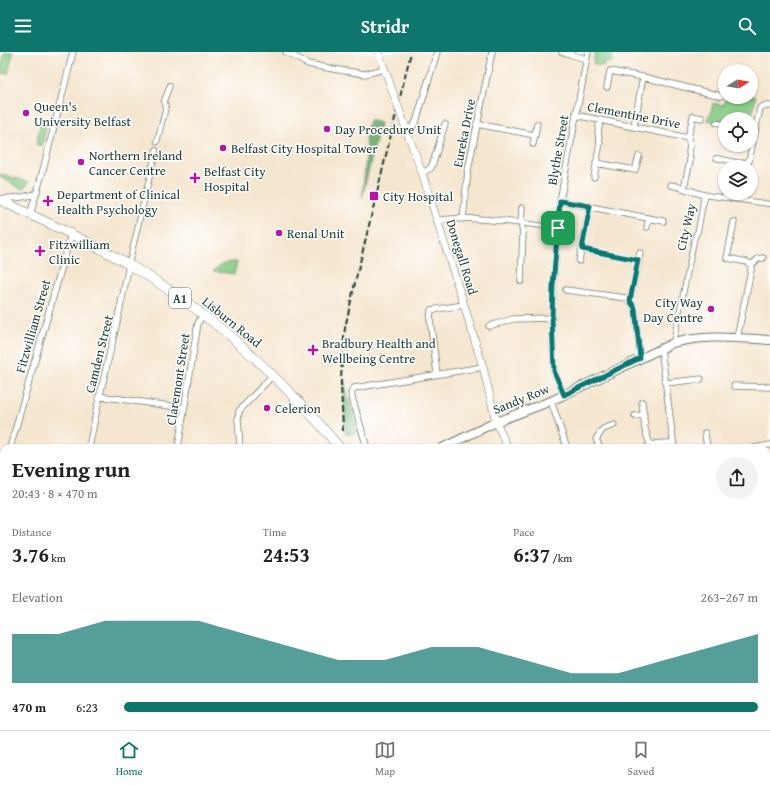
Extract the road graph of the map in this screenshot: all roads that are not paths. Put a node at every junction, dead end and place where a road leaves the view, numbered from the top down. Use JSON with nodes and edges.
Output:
{"nodes":[{"id":1,"x":73,"y":52,"type":"edge"},
{"id":2,"x":286,"y":52,"type":"edge"},
{"id":3,"x":378,"y":52,"type":"edge"},
{"id":4,"x":437,"y":52,"type":"edge"},
{"id":5,"x":492,"y":52,"type":"edge"},
{"id":6,"x":562,"y":52,"type":"edge"},
{"id":7,"x":588,"y":52,"type":"edge"},
{"id":8,"x":586,"y":59,"type":"junction"},
{"id":9,"x":385,"y":71,"type":"junction"},
{"id":10,"x":643,"y":77,"type":"junction"},
{"id":11,"x":170,"y":85,"type":"dead end"},
{"id":12,"x":607,"y":87,"type":"dead end"},
{"id":13,"x":718,"y":95,"type":"edge"},
{"id":14,"x":770,"y":106,"type":"edge"},
{"id":15,"x":758,"y":114,"type":"edge"},
{"id":16,"x":575,"y":115,"type":"junction"},
{"id":17,"x":702,"y":118,"type":"dead end"},
{"id":18,"x":600,"y":120,"type":"junction"},
{"id":19,"x":445,"y":124,"type":"dead end"},
{"id":20,"x":476,"y":124,"type":"junction"},
{"id":21,"x":537,"y":124,"type":"dead end"},
{"id":22,"x":634,"y":126,"type":"junction"},
{"id":23,"x":406,"y":127,"type":"junction"},
{"id":24,"x":535,"y":135,"type":"junction"},
{"id":25,"x":688,"y":138,"type":"junction"},
{"id":26,"x":158,"y":142,"type":"dead end"},
{"id":27,"x":534,"y":144,"type":"dead end"},
{"id":28,"x":156,"y":150,"type":"dead end"},
{"id":29,"x":638,"y":156,"type":"dead end"},
{"id":30,"x":716,"y":158,"type":"dead end"},
{"id":31,"x":726,"y":160,"type":"edge"},
{"id":32,"x":596,"y":162,"type":"junction"},
{"id":33,"x":422,"y":173,"type":"junction"},
{"id":34,"x":594,"y":177,"type":"dead end"},
{"id":35,"x":671,"y":185,"type":"dead end"},
{"id":36,"x":684,"y":188,"type":"junction"},
{"id":37,"x":36,"y":194,"type":"junction"},
{"id":38,"x":704,"y":195,"type":"junction"},
{"id":39,"x":0,"y":200,"type":"edge"},
{"id":40,"x":560,"y":201,"type":"junction"},
{"id":41,"x":703,"y":203,"type":"joint"},
{"id":42,"x":770,"y":204,"type":"edge"},
{"id":43,"x":590,"y":206,"type":"junction"},
{"id":44,"x":522,"y":208,"type":"dead end"},
{"id":45,"x":30,"y":214,"type":"junction"},
{"id":46,"x":648,"y":218,"type":"junction"},
{"id":47,"x":462,"y":219,"type":"junction"},
{"id":48,"x":438,"y":221,"type":"junction"},
{"id":49,"x":663,"y":221,"type":"dead end"},
{"id":50,"x":734,"y":222,"type":"dead end"},
{"id":51,"x":521,"y":223,"type":"junction"},
{"id":52,"x":647,"y":226,"type":"dead end"},
{"id":53,"x":558,"y":228,"type":"junction"},
{"id":54,"x":71,"y":234,"type":"junction"},
{"id":55,"x":582,"y":249,"type":"junction"},
{"id":56,"x":596,"y":252,"type":"joint"},
{"id":57,"x":640,"y":253,"type":"dead end"},
{"id":58,"x":628,"y":258,"type":"joint"},
{"id":59,"x":763,"y":258,"type":"dead end"},
{"id":60,"x":638,"y":260,"type":"junction"},
{"id":61,"x":579,"y":261,"type":"dead end"},
{"id":62,"x":129,"y":264,"type":"junction"},
{"id":63,"x":751,"y":265,"type":"junction"},
{"id":64,"x":521,"y":280,"type":"dead end"},
{"id":65,"x":566,"y":290,"type":"dead end"},
{"id":66,"x":630,"y":301,"type":"junction"},
{"id":67,"x":464,"y":305,"type":"junction"},
{"id":68,"x":203,"y":314,"type":"junction"},
{"id":69,"x":552,"y":318,"type":"junction"},
{"id":70,"x":489,"y":326,"type":"dead end"},
{"id":71,"x":737,"y":338,"type":"junction"},
{"id":72,"x":770,"y":340,"type":"edge"},
{"id":73,"x":673,"y":343,"type":"junction"},
{"id":74,"x":661,"y":348,"type":"junction"},
{"id":75,"x":640,"y":358,"type":"junction"},
{"id":76,"x":483,"y":367,"type":"junction"},
{"id":77,"x":437,"y":374,"type":"junction"},
{"id":78,"x":273,"y":375,"type":"junction"},
{"id":79,"x":701,"y":379,"type":"dead end"},
{"id":80,"x":666,"y":383,"type":"junction"},
{"id":81,"x":734,"y":386,"type":"dead end"},
{"id":82,"x":770,"y":387,"type":"edge"},
{"id":83,"x":564,"y":395,"type":"junction"},
{"id":84,"x":99,"y":396,"type":"junction"},
{"id":85,"x":551,"y":401,"type":"junction"},
{"id":86,"x":642,"y":402,"type":"dead end"},
{"id":87,"x":184,"y":408,"type":"junction"},
{"id":88,"x":644,"y":415,"type":"junction"},
{"id":89,"x":635,"y":416,"type":"dead end"},
{"id":90,"x":496,"y":422,"type":"junction"},
{"id":91,"x":614,"y":425,"type":"dead end"},
{"id":92,"x":706,"y":433,"type":"dead end"},
{"id":93,"x":11,"y":444,"type":"edge"},
{"id":94,"x":90,"y":444,"type":"edge"},
{"id":95,"x":179,"y":444,"type":"edge"},
{"id":96,"x":240,"y":444,"type":"edge"},
{"id":97,"x":337,"y":444,"type":"edge"},
{"id":98,"x":366,"y":444,"type":"edge"},
{"id":99,"x":450,"y":444,"type":"edge"},
{"id":100,"x":506,"y":444,"type":"edge"},
{"id":101,"x":565,"y":444,"type":"edge"},
{"id":102,"x":598,"y":444,"type":"edge"},
{"id":103,"x":648,"y":444,"type":"edge"},
{"id":104,"x":673,"y":444,"type":"edge"},
{"id":105,"x":707,"y":444,"type":"edge"}],
"edges":[{"from":1,"to":37,"type":"street"},
{"from":2,"to":9,"type":"street"},
{"from":3,"to":9,"type":"street","name":"Donegall Road"},
{"from":4,"to":23,"type":"street"},
{"from":5,"to":20,"type":"street","name":"Eureka Drive"},
{"from":6,"to":8,"type":"street"},
{"from":7,"to":8,"type":"street","name":"Blythe Street"},
{"from":8,"to":16,"type":"street","name":"Blythe Street"},
{"from":9,"to":23,"type":"street","name":"Donegall Road","bridge":true},
{"from":10,"to":12,"type":"street"},
{"from":10,"to":13,"type":"street"},
{"from":10,"to":22,"type":"street"},
{"from":11,"to":26,"type":"street"},
{"from":14,"to":15,"type":"street"},
{"from":16,"to":18,"type":"street","name":"Clementine Drive"},
{"from":16,"to":40,"type":"street","name":"Blythe Street"},
{"from":17,"to":25,"type":"street","name":"City Way"},
{"from":18,"to":22,"type":"street","name":"Clementine Drive"},
{"from":18,"to":32,"type":"street"},
{"from":19,"to":33,"type":"street"},
{"from":20,"to":24,"type":"street"},
{"from":20,"to":47,"type":"street","name":"Eureka Drive"},
{"from":21,"to":24,"type":"street"},
{"from":22,"to":25,"type":"street","name":"Clementine Drive"},
{"from":23,"to":33,"type":"street","name":"Donegall Road"},
{"from":24,"to":27,"type":"street"},
{"from":25,"to":36,"type":"street","name":"City Way"},
{"from":28,"to":62,"type":"street"},
{"from":29,"to":32,"type":"street"},
{"from":30,"to":31,"type":"street"},
{"from":32,"to":34,"type":"street"},
{"from":33,"to":48,"type":"street","name":"Donegall Road"},
{"from":35,"to":36,"type":"street"},
{"from":36,"to":38,"type":"street","name":"City Way"},
{"from":37,"to":39,"type":"street"},
{"from":37,"to":45,"type":"street"},
{"from":38,"to":41,"type":"street","name":"City Way"},
{"from":38,"to":42,"type":"street"},
{"from":39,"to":45,"type":"main road","name":"Lisburn Road","number":"A1"},
{"from":40,"to":43,"type":"street"},
{"from":40,"to":53,"type":"street","name":"Blythe Street"},
{"from":41,"to":73,"type":"street","name":"City Way"},
{"from":43,"to":46,"type":"street"},
{"from":43,"to":55,"type":"street"},
{"from":44,"to":51,"type":"street"},
{"from":45,"to":54,"type":"main road","name":"Lisburn Road","number":"A1"},
{"from":46,"to":49,"type":"street"},
{"from":46,"to":52,"type":"street"},
{"from":47,"to":48,"type":"street"},
{"from":47,"to":51,"type":"street"},
{"from":48,"to":67,"type":"street","name":"Donegall Road"},
{"from":50,"to":63,"type":"street"},
{"from":51,"to":53,"type":"street"},
{"from":51,"to":64,"type":"street"},
{"from":53,"to":69,"type":"street","name":"Blythe Street"},
{"from":54,"to":62,"type":"main road","name":"Lisburn Road","number":"A1"},
{"from":54,"to":93,"type":"street","name":"Fitzwilliam Street"},
{"from":55,"to":56,"type":"street"},
{"from":55,"to":61,"type":"street"},
{"from":56,"to":58,"type":"street"},
{"from":57,"to":60,"type":"street"},
{"from":58,"to":60,"type":"street"},
{"from":59,"to":63,"type":"street"},
{"from":60,"to":66,"type":"street"},
{"from":62,"to":68,"type":"main road","name":"Lisburn Road","number":"A1"},
{"from":62,"to":84,"type":"street","name":"Camden Street"},
{"from":63,"to":71,"type":"street"},
{"from":65,"to":66,"type":"street"},
{"from":66,"to":75,"type":"street"},
{"from":67,"to":76,"type":"street","name":"Donegall Road"},
{"from":67,"to":77,"type":"street"},
{"from":68,"to":78,"type":"main road","name":"Lisburn Road","number":"A1"},
{"from":68,"to":87,"type":"street","name":"Claremont Street"},
{"from":69,"to":70,"type":"street"},
{"from":69,"to":83,"type":"street","name":"Blythe Street"},
{"from":71,"to":72,"type":"main road","name":"Sandy Row"},
{"from":71,"to":73,"type":"main road","name":"Sandy Row"},
{"from":73,"to":74,"type":"main road","name":"Sandy Row"},
{"from":74,"to":75,"type":"main road","name":"Sandy Row"},
{"from":74,"to":80,"type":"street"},
{"from":75,"to":83,"type":"main road","name":"Sandy Row"},
{"from":76,"to":77,"type":"street"},
{"from":76,"to":90,"type":"street","name":"Donegall Road"},
{"from":77,"to":98,"type":"street"},
{"from":78,"to":96,"type":"street"},
{"from":78,"to":97,"type":"main road","name":"Lisburn Road","number":"A1"},
{"from":79,"to":80,"type":"street"},
{"from":80,"to":104,"type":"street"},
{"from":81,"to":82,"type":"street"},
{"from":83,"to":85,"type":"main road","name":"Sandy Row"},
{"from":84,"to":87,"type":"street"},
{"from":84,"to":94,"type":"street","name":"Camden Street"},
{"from":85,"to":90,"type":"main road","name":"Sandy Row"},
{"from":85,"to":101,"type":"street"},
{"from":86,"to":88,"type":"street"},
{"from":87,"to":95,"type":"street","name":"Claremont Street"},
{"from":88,"to":89,"type":"street"},
{"from":88,"to":103,"type":"street"},
{"from":90,"to":99,"type":"main road","name":"Sandy Row"},
{"from":90,"to":100,"type":"street","name":"Donegall Road"},
{"from":91,"to":102,"type":"street"},
{"from":92,"to":105,"type":"street"}]}
